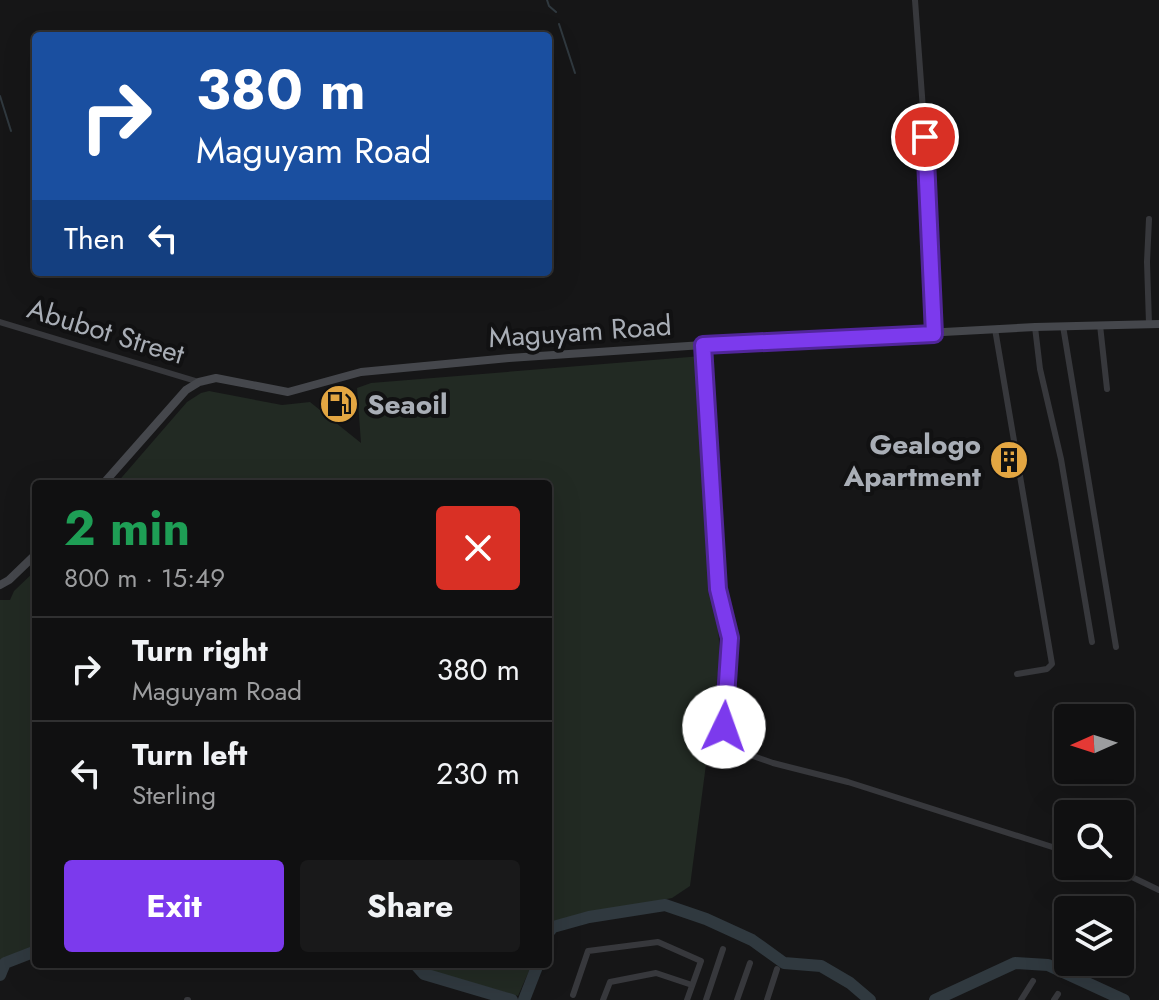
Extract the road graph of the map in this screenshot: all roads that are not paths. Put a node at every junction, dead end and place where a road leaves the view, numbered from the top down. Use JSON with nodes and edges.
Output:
{"nodes":[{"id":1,"x":915,"y":0,"type":"edge"},
{"id":2,"x":1149,"y":219,"type":"dead end"},
{"id":3,"x":0,"y":322,"type":"edge"},
{"id":4,"x":1149,"y":324,"type":"junction"},
{"id":5,"x":1159,"y":324,"type":"edge"},
{"id":6,"x":1100,"y":325,"type":"junction"},
{"id":7,"x":1063,"y":326,"type":"junction"},
{"id":8,"x":1035,"y":327,"type":"junction"},
{"id":9,"x":995,"y":329,"type":"junction"},
{"id":10,"x":934,"y":334,"type":"junction"},
{"id":11,"x":703,"y":345,"type":"junction"},
{"id":12,"x":199,"y":382,"type":"junction"},
{"id":13,"x":1107,"y":389,"type":"dead end"},
{"id":14,"x":107,"y":480,"type":"edge"},
{"id":15,"x":32,"y":558,"type":"edge"},
{"id":16,"x":0,"y":585,"type":"edge"},
{"id":17,"x":1092,"y":642,"type":"dead end"},
{"id":18,"x":1116,"y":647,"type":"dead end"},
{"id":19,"x":1017,"y":674,"type":"dead end"},
{"id":20,"x":1054,"y":848,"type":"edge"},
{"id":21,"x":1134,"y":878,"type":"edge"},
{"id":22,"x":1159,"y":890,"type":"edge"},
{"id":23,"x":723,"y":949,"type":"dead end"},
{"id":24,"x":750,"y":963,"type":"dead end"},
{"id":25,"x":777,"y":969,"type":"dead end"},
{"id":26,"x":1033,"y":981,"type":"dead end"},
{"id":27,"x":692,"y":985,"type":"junction"},
{"id":28,"x":573,"y":995,"type":"dead end"},
{"id":29,"x":603,"y":1000,"type":"edge"},
{"id":30,"x":687,"y":1000,"type":"edge"},
{"id":31,"x":706,"y":1000,"type":"edge"},
{"id":32,"x":737,"y":1000,"type":"edge"},
{"id":33,"x":767,"y":1000,"type":"edge"},
{"id":34,"x":1021,"y":1000,"type":"edge"}],
"edges":[{"from":1,"to":10,"type":"street"},
{"from":2,"to":4,"type":"street"},
{"from":3,"to":12,"type":"street","name":"Abubot Street"},
{"from":4,"to":5,"type":"main road","name":"Maguyam Road"},
{"from":4,"to":6,"type":"main road","name":"Maguyam Road"},
{"from":6,"to":7,"type":"main road","name":"Maguyam Road"},
{"from":6,"to":13,"type":"street"},
{"from":7,"to":8,"type":"main road","name":"Maguyam Road"},
{"from":7,"to":18,"type":"street"},
{"from":8,"to":9,"type":"main road","name":"Maguyam Road"},
{"from":8,"to":17,"type":"street"},
{"from":9,"to":10,"type":"main road","name":"Maguyam Road"},
{"from":9,"to":19,"type":"street"},
{"from":10,"to":11,"type":"main road","name":"Maguyam Road"},
{"from":11,"to":12,"type":"main road","name":"Maguyam Road"},
{"from":11,"to":20,"type":"street"},
{"from":12,"to":14,"type":"main road"},
{"from":15,"to":16,"type":"main road"},
{"from":21,"to":22,"type":"street"},
{"from":23,"to":31,"type":"street"},
{"from":24,"to":32,"type":"street"},
{"from":25,"to":33,"type":"street"},
{"from":26,"to":34,"type":"street"},
{"from":27,"to":28,"type":"street"},
{"from":27,"to":29,"type":"street"},
{"from":27,"to":30,"type":"street"}]}
